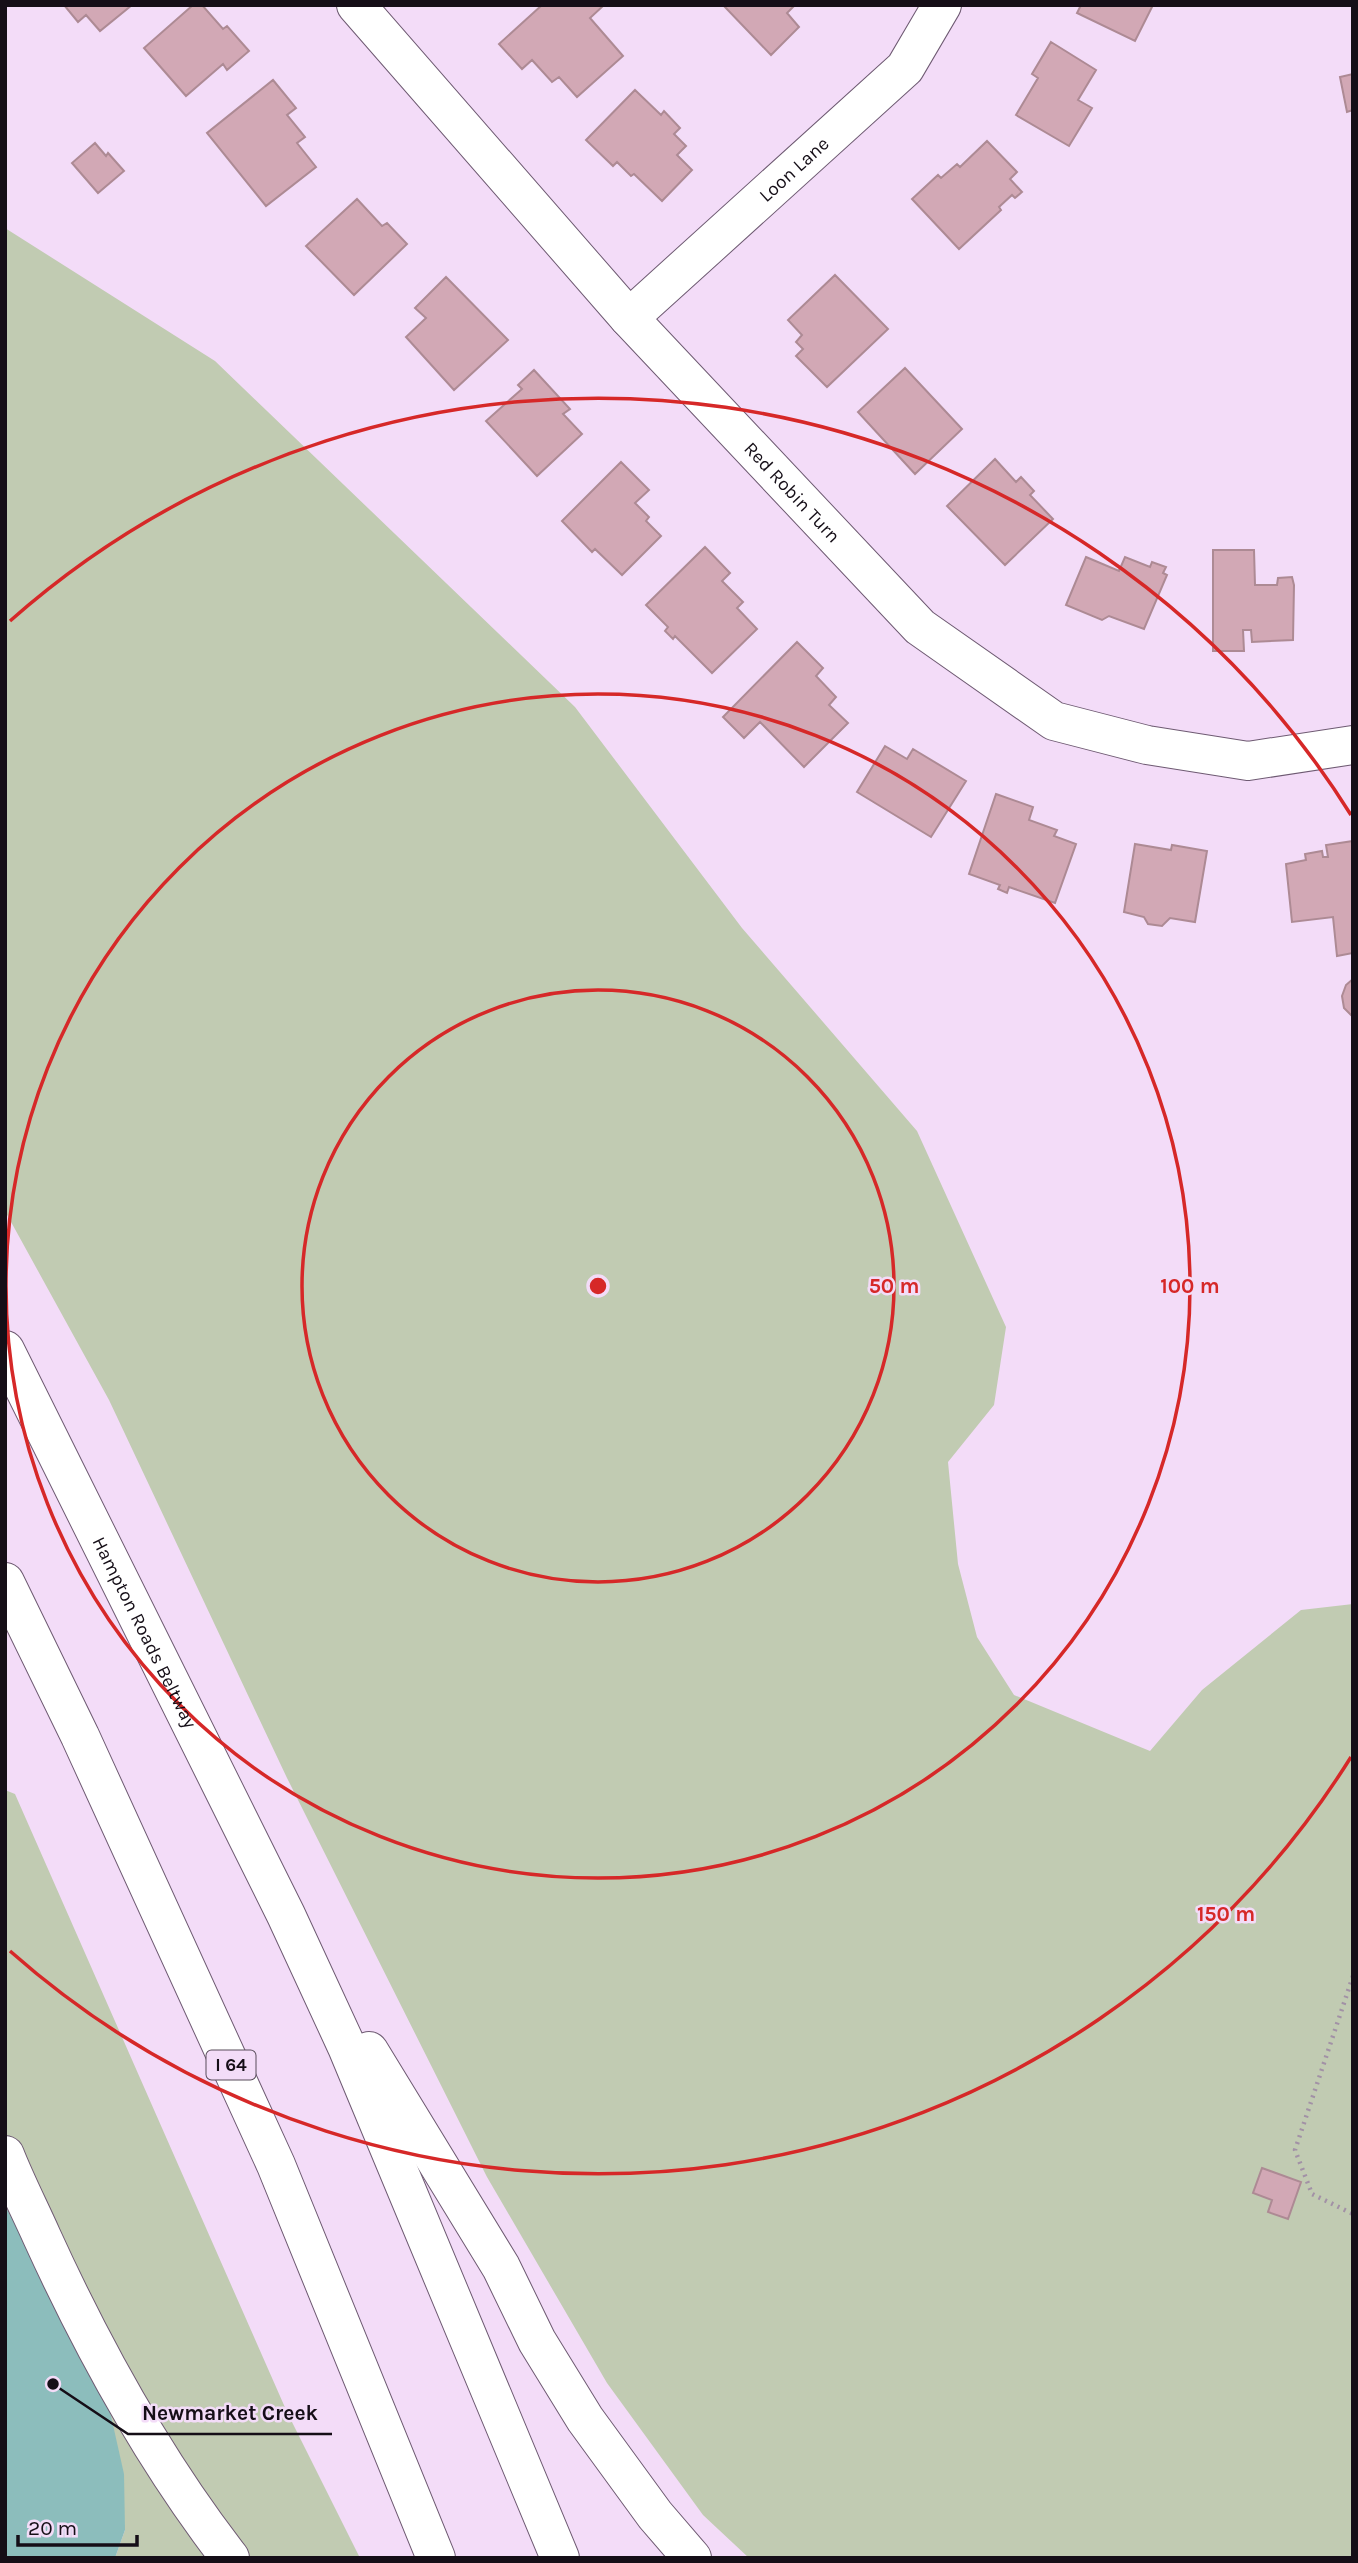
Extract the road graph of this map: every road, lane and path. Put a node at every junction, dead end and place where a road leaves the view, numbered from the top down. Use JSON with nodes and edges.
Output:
{"nodes":[{"id":1,"x":356,"y":5,"type":"edge"},
{"id":2,"x":942,"y":5,"type":"edge"},
{"id":3,"x":629,"y":318,"type":"junction"},
{"id":4,"x":1353,"y":745,"type":"edge"},
{"id":5,"x":5,"y":1350,"type":"edge"},
{"id":6,"x":5,"y":1582,"type":"edge"},
{"id":7,"x":286,"y":1914,"type":"junction"},
{"id":8,"x":1353,"y":1976,"type":"edge"},
{"id":9,"x":5,"y":2155,"type":"edge"},
{"id":10,"x":1353,"y":2214,"type":"edge"},
{"id":11,"x":230,"y":2558,"type":"edge"},
{"id":12,"x":436,"y":2558,"type":"edge"},
{"id":13,"x":560,"y":2558,"type":"edge"},
{"id":14,"x":692,"y":2558,"type":"edge"}],
"edges":[{"from":1,"to":3,"type":"main road","name":"Red Robin Turn"},
{"from":2,"to":3,"type":"main road","name":"Loon Lane"},
{"from":3,"to":4,"type":"main road","name":"Red Robin Turn"},
{"from":5,"to":7,"type":"main road","name":"Hampton Roads Beltway"},
{"from":6,"to":12,"type":"main road","number":"I 64"},
{"from":7,"to":13,"type":"main road"},
{"from":7,"to":14,"type":"main road"},
{"from":8,"to":10,"type":"path"},
{"from":9,"to":11,"type":"main road"}]}
